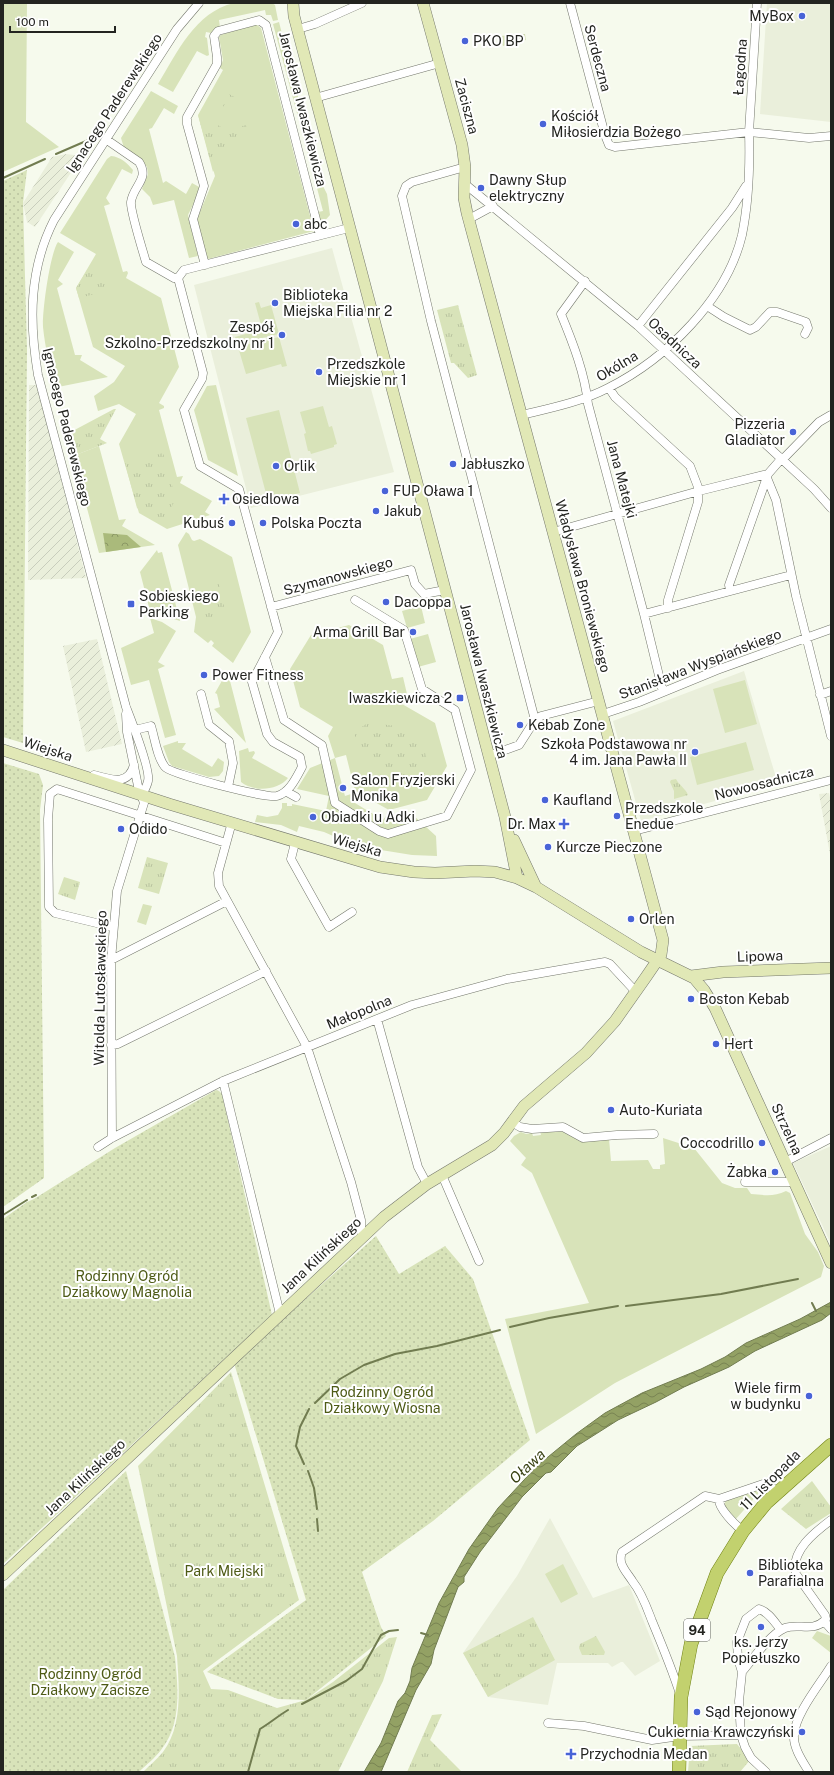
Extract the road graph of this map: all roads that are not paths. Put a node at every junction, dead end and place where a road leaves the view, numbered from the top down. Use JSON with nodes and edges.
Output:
{"nodes":[{"id":1,"x":199,"y":3,"type":"edge"},
{"id":2,"x":284,"y":3,"type":"edge"},
{"id":3,"x":293,"y":3,"type":"edge"},
{"id":4,"x":362,"y":3,"type":"edge"},
{"id":5,"x":423,"y":3,"type":"edge"},
{"id":6,"x":570,"y":3,"type":"edge"},
{"id":7,"x":757,"y":3,"type":"edge"},
{"id":8,"x":294,"y":16,"type":"junction"},
{"id":9,"x":298,"y":29,"type":"junction"},
{"id":10,"x":440,"y":64,"type":"junction"},
{"id":11,"x":315,"y":98,"type":"junction"},
{"id":12,"x":749,"y":132,"type":"junction"},
{"id":13,"x":831,"y":136,"type":"edge"},
{"id":14,"x":107,"y":140,"type":"junction"},
{"id":15,"x":465,"y":167,"type":"junction"},
{"id":16,"x":748,"y":181,"type":"junction"},
{"id":17,"x":465,"y":184,"type":"junction"},
{"id":18,"x":493,"y":206,"type":"junction"},
{"id":19,"x":469,"y":219,"type":"junction"},
{"id":20,"x":349,"y":228,"type":"junction"},
{"id":21,"x":320,"y":235,"type":"junction"},
{"id":22,"x":205,"y":265,"type":"junction"},
{"id":23,"x":178,"y":278,"type":"junction"},
{"id":24,"x":585,"y":282,"type":"junction"},
{"id":25,"x":707,"y":306,"type":"junction"},
{"id":26,"x":638,"y":326,"type":"junction"},
{"id":27,"x":805,"y":334,"type":"dead end"},
{"id":28,"x":664,"y":351,"type":"junction"},
{"id":29,"x":609,"y":388,"type":"junction"},
{"id":30,"x":588,"y":397,"type":"junction"},
{"id":31,"x":522,"y":415,"type":"junction"},
{"id":32,"x":831,"y":415,"type":"edge"},
{"id":33,"x":782,"y":458,"type":"junction"},
{"id":34,"x":768,"y":476,"type":"junction"},
{"id":35,"x":699,"y":491,"type":"junction"},
{"id":36,"x":774,"y":494,"type":"junction"},
{"id":37,"x":761,"y":496,"type":"junction"},
{"id":38,"x":828,"y":498,"type":"edge"},
{"id":39,"x":831,"y":508,"type":"edge"},
{"id":40,"x":618,"y":514,"type":"junction"},
{"id":41,"x":553,"y":532,"type":"junction"},
{"id":42,"x":791,"y":575,"type":"junction"},
{"id":43,"x":445,"y":590,"type":"junction"},
{"id":44,"x":730,"y":590,"type":"junction"},
{"id":45,"x":355,"y":600,"type":"dead end"},
{"id":46,"x":271,"y":607,"type":"junction"},
{"id":47,"x":668,"y":608,"type":"junction"},
{"id":48,"x":644,"y":614,"type":"junction"},
{"id":49,"x":831,"y":629,"type":"edge"},
{"id":50,"x":806,"y":638,"type":"junction"},
{"id":51,"x":265,"y":657,"type":"junction"},
{"id":52,"x":831,"y":691,"type":"edge"},
{"id":53,"x":663,"y":692,"type":"junction"},
{"id":54,"x":200,"y":694,"type":"dead end"},
{"id":55,"x":820,"y":695,"type":"junction"},
{"id":56,"x":599,"y":701,"type":"junction"},
{"id":57,"x":126,"y":707,"type":"junction"},
{"id":58,"x":603,"y":714,"type":"junction"},
{"id":59,"x":535,"y":720,"type":"junction"},
{"id":60,"x":135,"y":730,"type":"junction"},
{"id":61,"x":831,"y":736,"type":"edge"},
{"id":62,"x":3,"y":750,"type":"edge"},
{"id":63,"x":488,"y":756,"type":"junction"},
{"id":64,"x":134,"y":764,"type":"junction"},
{"id":65,"x":66,"y":770,"type":"junction"},
{"id":66,"x":831,"y":780,"type":"edge"},
{"id":67,"x":148,"y":782,"type":"junction"},
{"id":68,"x":228,"y":787,"type":"junction"},
{"id":69,"x":287,"y":792,"type":"junction"},
{"id":70,"x":142,"y":795,"type":"junction"},
{"id":71,"x":296,"y":797,"type":"dead end"},
{"id":72,"x":160,"y":801,"type":"junction"},
{"id":73,"x":140,"y":816,"type":"junction"},
{"id":74,"x":505,"y":817,"type":"junction"},
{"id":75,"x":232,"y":822,"type":"junction"},
{"id":76,"x":634,"y":831,"type":"junction"},
{"id":77,"x":226,"y":843,"type":"junction"},
{"id":78,"x":295,"y":843,"type":"junction"},
{"id":79,"x":512,"y":856,"type":"junction"},
{"id":80,"x":524,"y":863,"type":"junction"},
{"id":81,"x":497,"y":872,"type":"junction"},
{"id":82,"x":518,"y":878,"type":"junction"},
{"id":83,"x":536,"y":887,"type":"junction"},
{"id":84,"x":227,"y":902,"type":"junction"},
{"id":85,"x":352,"y":912,"type":"dead end"},
{"id":86,"x":113,"y":927,"type":"junction"},
{"id":87,"x":111,"y":960,"type":"junction"},
{"id":88,"x":657,"y":960,"type":"junction"},
{"id":89,"x":831,"y":968,"type":"edge"},
{"id":90,"x":266,"y":971,"type":"junction"},
{"id":91,"x":691,"y":976,"type":"junction"},
{"id":92,"x":636,"y":992,"type":"junction"},
{"id":93,"x":377,"y":1019,"type":"junction"},
{"id":94,"x":111,"y":1044,"type":"junction"},
{"id":95,"x":307,"y":1047,"type":"junction"},
{"id":96,"x":223,"y":1081,"type":"junction"},
{"id":97,"x":512,"y":1122,"type":"junction"},
{"id":98,"x":654,"y":1134,"type":"dead end"},
{"id":99,"x":112,"y":1138,"type":"junction"},
{"id":100,"x":831,"y":1138,"type":"edge"},
{"id":101,"x":98,"y":1147,"type":"dead end"},
{"id":102,"x":785,"y":1162,"type":"junction"},
{"id":103,"x":442,"y":1175,"type":"junction"},
{"id":104,"x":745,"y":1182,"type":"dead end"},
{"id":105,"x":794,"y":1182,"type":"junction"},
{"id":106,"x":427,"y":1184,"type":"junction"},
{"id":107,"x":366,"y":1233,"type":"junction"},
{"id":108,"x":480,"y":1261,"type":"dead end"},
{"id":109,"x":831,"y":1263,"type":"edge"},
{"id":110,"x":280,"y":1314,"type":"junction"},
{"id":111,"x":831,"y":1445,"type":"edge"},
{"id":112,"x":777,"y":1492,"type":"junction"},
{"id":113,"x":719,"y":1499,"type":"junction"},
{"id":114,"x":831,"y":1520,"type":"edge"},
{"id":115,"x":743,"y":1531,"type":"junction"},
{"id":116,"x":3,"y":1575,"type":"edge"},
{"id":117,"x":824,"y":1622,"type":"junction"},
{"id":118,"x":831,"y":1629,"type":"edge"},
{"id":119,"x":781,"y":1630,"type":"junction"},
{"id":120,"x":831,"y":1666,"type":"edge"},
{"id":121,"x":742,"y":1672,"type":"junction"},
{"id":122,"x":681,"y":1697,"type":"junction"},
{"id":123,"x":548,"y":1723,"type":"dead end"},
{"id":124,"x":741,"y":1735,"type":"junction"},
{"id":125,"x":680,"y":1736,"type":"junction"},
{"id":126,"x":679,"y":1772,"type":"edge"},
{"id":127,"x":766,"y":1772,"type":"edge"},
{"id":128,"x":809,"y":1772,"type":"edge"}],
"edges":[{"from":1,"to":14,"type":"street","name":"Ignacego Paderewskiego"},
{"from":2,"to":8,"type":"street"},
{"from":3,"to":8,"type":"street","name":"Jarosława Iwaszkiewicza"},
{"from":4,"to":9,"type":"street"},
{"from":5,"to":10,"type":"street","name":"Zaciszna"},
{"from":6,"to":12,"type":"street","name":"Serdeczna"},
{"from":7,"to":12,"type":"street","name":"Łagodna"},
{"from":8,"to":9,"type":"street","name":"Jarosława Iwaszkiewicza"},
{"from":9,"to":11,"type":"street","name":"Jarosława Iwaszkiewicza"},
{"from":10,"to":11,"type":"street"},
{"from":10,"to":15,"type":"street","name":"Zaciszna"},
{"from":11,"to":20,"type":"street","name":"Jarosława Iwaszkiewicza"},
{"from":12,"to":13,"type":"street"},
{"from":12,"to":16,"type":"street","name":"Okólna"},
{"from":14,"to":23,"type":"street"},
{"from":14,"to":57,"type":"street","name":"Ignacego Paderewskiego"},
{"from":15,"to":17,"type":"street","name":"Zaciszna"},
{"from":15,"to":59,"type":"street"},
{"from":16,"to":25,"type":"street","name":"Okólna"},
{"from":16,"to":26,"type":"street","name":"Okólna"},
{"from":17,"to":18,"type":"street"},
{"from":17,"to":19,"type":"street","name":"Władysława Broniewskiego"},
{"from":18,"to":19,"type":"street"},
{"from":18,"to":24,"type":"street","name":"Osadnicza"},
{"from":19,"to":31,"type":"street","name":"Władysława Broniewskiego"},
{"from":20,"to":21,"type":"street"},
{"from":20,"to":43,"type":"street","name":"Jarosława Iwaszkiewicza"},
{"from":21,"to":22,"type":"street"},
{"from":21,"to":22,"type":"street","name":"Jarosława Iwaszkiewicza"},
{"from":22,"to":23,"type":"street"},
{"from":23,"to":46,"type":"street"},
{"from":24,"to":26,"type":"street","name":"Osadnicza"},
{"from":24,"to":30,"type":"street","name":"Jana Matejki"},
{"from":25,"to":27,"type":"street"},
{"from":25,"to":28,"type":"street","name":"Okólna"},
{"from":26,"to":28,"type":"street","name":"Osadnicza"},
{"from":28,"to":29,"type":"street","name":"Okólna"},
{"from":28,"to":33,"type":"street","name":"Osadnicza"},
{"from":29,"to":30,"type":"street","name":"Okólna"},
{"from":29,"to":35,"type":"street"},
{"from":30,"to":31,"type":"street","name":"Okólna"},
{"from":30,"to":40,"type":"street","name":"Jana Matejki"},
{"from":31,"to":41,"type":"street","name":"Władysława Broniewskiego"},
{"from":32,"to":33,"type":"street"},
{"from":33,"to":34,"type":"street"},
{"from":33,"to":38,"type":"street","name":"Osadnicza"},
{"from":34,"to":35,"type":"street"},
{"from":34,"to":36,"type":"street"},
{"from":34,"to":37,"type":"street"},
{"from":35,"to":40,"type":"street"},
{"from":35,"to":47,"type":"street"},
{"from":36,"to":37,"type":"street"},
{"from":36,"to":42,"type":"street"},
{"from":37,"to":44,"type":"street"},
{"from":38,"to":39,"type":"street","name":"Osadnicza"},
{"from":40,"to":41,"type":"street"},
{"from":40,"to":48,"type":"street","name":"Jana Matejki"},
{"from":41,"to":56,"type":"street","name":"Władysława Broniewskiego"},
{"from":42,"to":44,"type":"street"},
{"from":42,"to":50,"type":"street"},
{"from":43,"to":46,"type":"street","name":"Szymanowskiego"},
{"from":43,"to":63,"type":"street","name":"Jarosława Iwaszkiewicza"},
{"from":44,"to":47,"type":"street"},
{"from":45,"to":51,"type":"street"},
{"from":46,"to":51,"type":"street"},
{"from":47,"to":48,"type":"street"},
{"from":48,"to":53,"type":"street","name":"Jana Matejki"},
{"from":49,"to":50,"type":"street","name":"Stanisława Wyspiańskiego"},
{"from":50,"to":53,"type":"street","name":"Stanisława Wyspiańskiego"},
{"from":50,"to":55,"type":"street"},
{"from":51,"to":69,"type":"street"},
{"from":52,"to":55,"type":"street"},
{"from":53,"to":58,"type":"street","name":"Stanisława Wyspiańskiego"},
{"from":54,"to":68,"type":"street"},
{"from":55,"to":61,"type":"street"},
{"from":56,"to":58,"type":"street","name":"Władysława Broniewskiego"},
{"from":56,"to":59,"type":"street"},
{"from":57,"to":60,"type":"street"},
{"from":57,"to":64,"type":"street"},
{"from":58,"to":76,"type":"street","name":"Władysława Broniewskiego"},
{"from":59,"to":63,"type":"street"},
{"from":60,"to":67,"type":"street"},
{"from":60,"to":68,"type":"street"},
{"from":62,"to":65,"type":"street","name":"Wiejska"},
{"from":63,"to":74,"type":"street","name":"Jarosława Iwaszkiewicza"},
{"from":64,"to":65,"type":"street"},
{"from":64,"to":70,"type":"street"},
{"from":65,"to":70,"type":"street","name":"Wiejska"},
{"from":66,"to":76,"type":"street","name":"Nowoosadnicza"},
{"from":67,"to":70,"type":"street"},
{"from":67,"to":72,"type":"street"},
{"from":68,"to":69,"type":"street"},
{"from":69,"to":71,"type":"street"},
{"from":70,"to":72,"type":"street","name":"Wiejska"},
{"from":70,"to":73,"type":"street","name":"Witolda Lutosławskiego"},
{"from":72,"to":75,"type":"street","name":"Wiejska"},
{"from":73,"to":77,"type":"street"},
{"from":73,"to":86,"type":"street","name":"Witolda Lutosławskiego"},
{"from":73,"to":86,"type":"street"},
{"from":74,"to":79,"type":"street","name":"Jarosława Iwaszkiewicza"},
{"from":74,"to":80,"type":"street","name":"Jarosława Iwaszkiewicza"},
{"from":75,"to":77,"type":"street"},
{"from":75,"to":78,"type":"street","name":"Wiejska"},
{"from":76,"to":88,"type":"street","name":"Władysława Broniewskiego"},
{"from":77,"to":84,"type":"street"},
{"from":78,"to":81,"type":"street","name":"Wiejska"},
{"from":78,"to":85,"type":"street"},
{"from":79,"to":81,"type":"street"},
{"from":79,"to":82,"type":"street","name":"Jarosława Iwaszkiewicza"},
{"from":80,"to":82,"type":"street"},
{"from":80,"to":83,"type":"street","name":"Jarosława Iwaszkiewicza"},
{"from":81,"to":82,"type":"street","name":"Wiejska"},
{"from":82,"to":83,"type":"street","name":"Wiejska"},
{"from":83,"to":88,"type":"street","name":"Wiejska"},
{"from":84,"to":87,"type":"street"},
{"from":84,"to":90,"type":"street"},
{"from":86,"to":87,"type":"street","name":"Witolda Lutosławskiego"},
{"from":87,"to":94,"type":"street","name":"Witolda Lutosławskiego"},
{"from":88,"to":91,"type":"street","name":"Wiejska"},
{"from":88,"to":92,"type":"street","name":"Jana Kilińskiego"},
{"from":89,"to":91,"type":"street","name":"Lipowa"},
{"from":90,"to":94,"type":"street"},
{"from":90,"to":95,"type":"street"},
{"from":91,"to":102,"type":"street","name":"Strzelna"},
{"from":92,"to":93,"type":"street","name":"Małopolna"},
{"from":92,"to":97,"type":"street","name":"Jana Kilińskiego"},
{"from":93,"to":95,"type":"street","name":"Małopolna"},
{"from":93,"to":106,"type":"street"},
{"from":94,"to":99,"type":"street","name":"Witolda Lutosławskiego"},
{"from":95,"to":96,"type":"street","name":"Małopolna"},
{"from":95,"to":107,"type":"street"},
{"from":96,"to":99,"type":"street","name":"Małopolna"},
{"from":96,"to":110,"type":"street"},
{"from":97,"to":98,"type":"street"},
{"from":97,"to":103,"type":"street","name":"Jana Kilińskiego"},
{"from":99,"to":101,"type":"street","name":"Małopolna"},
{"from":100,"to":102,"type":"street"},
{"from":102,"to":105,"type":"street","name":"Strzelna"},
{"from":103,"to":106,"type":"street","name":"Jana Kilińskiego"},
{"from":103,"to":108,"type":"street"},
{"from":104,"to":105,"type":"street"},
{"from":105,"to":109,"type":"street","name":"Strzelna"},
{"from":106,"to":107,"type":"street","name":"Jana Kilińskiego"},
{"from":107,"to":110,"type":"street","name":"Jana Kilińskiego"},
{"from":110,"to":116,"type":"street","name":"Jana Kilińskiego"},
{"from":111,"to":112,"type":"main road","name":"11 Listopada","number":"94"},
{"from":112,"to":113,"type":"street"},
{"from":112,"to":115,"type":"main road","name":"11 Listopada","number":"94"},
{"from":113,"to":115,"type":"street"},
{"from":113,"to":122,"type":"street"},
{"from":114,"to":117,"type":"street"},
{"from":115,"to":122,"type":"main road","name":"11 Listopada","number":"94"},
{"from":117,"to":118,"type":"street"},
{"from":117,"to":119,"type":"street"},
{"from":119,"to":121,"type":"street"},
{"from":119,"to":121,"type":"street"},
{"from":120,"to":128,"type":"street"},
{"from":121,"to":124,"type":"street"},
{"from":122,"to":125,"type":"main road","name":"11 Listopada","number":"94"},
{"from":123,"to":125,"type":"street"},
{"from":124,"to":125,"type":"street"},
{"from":124,"to":127,"type":"street"},
{"from":125,"to":126,"type":"main road","name":"11 Listopada","number":"94"}]}
